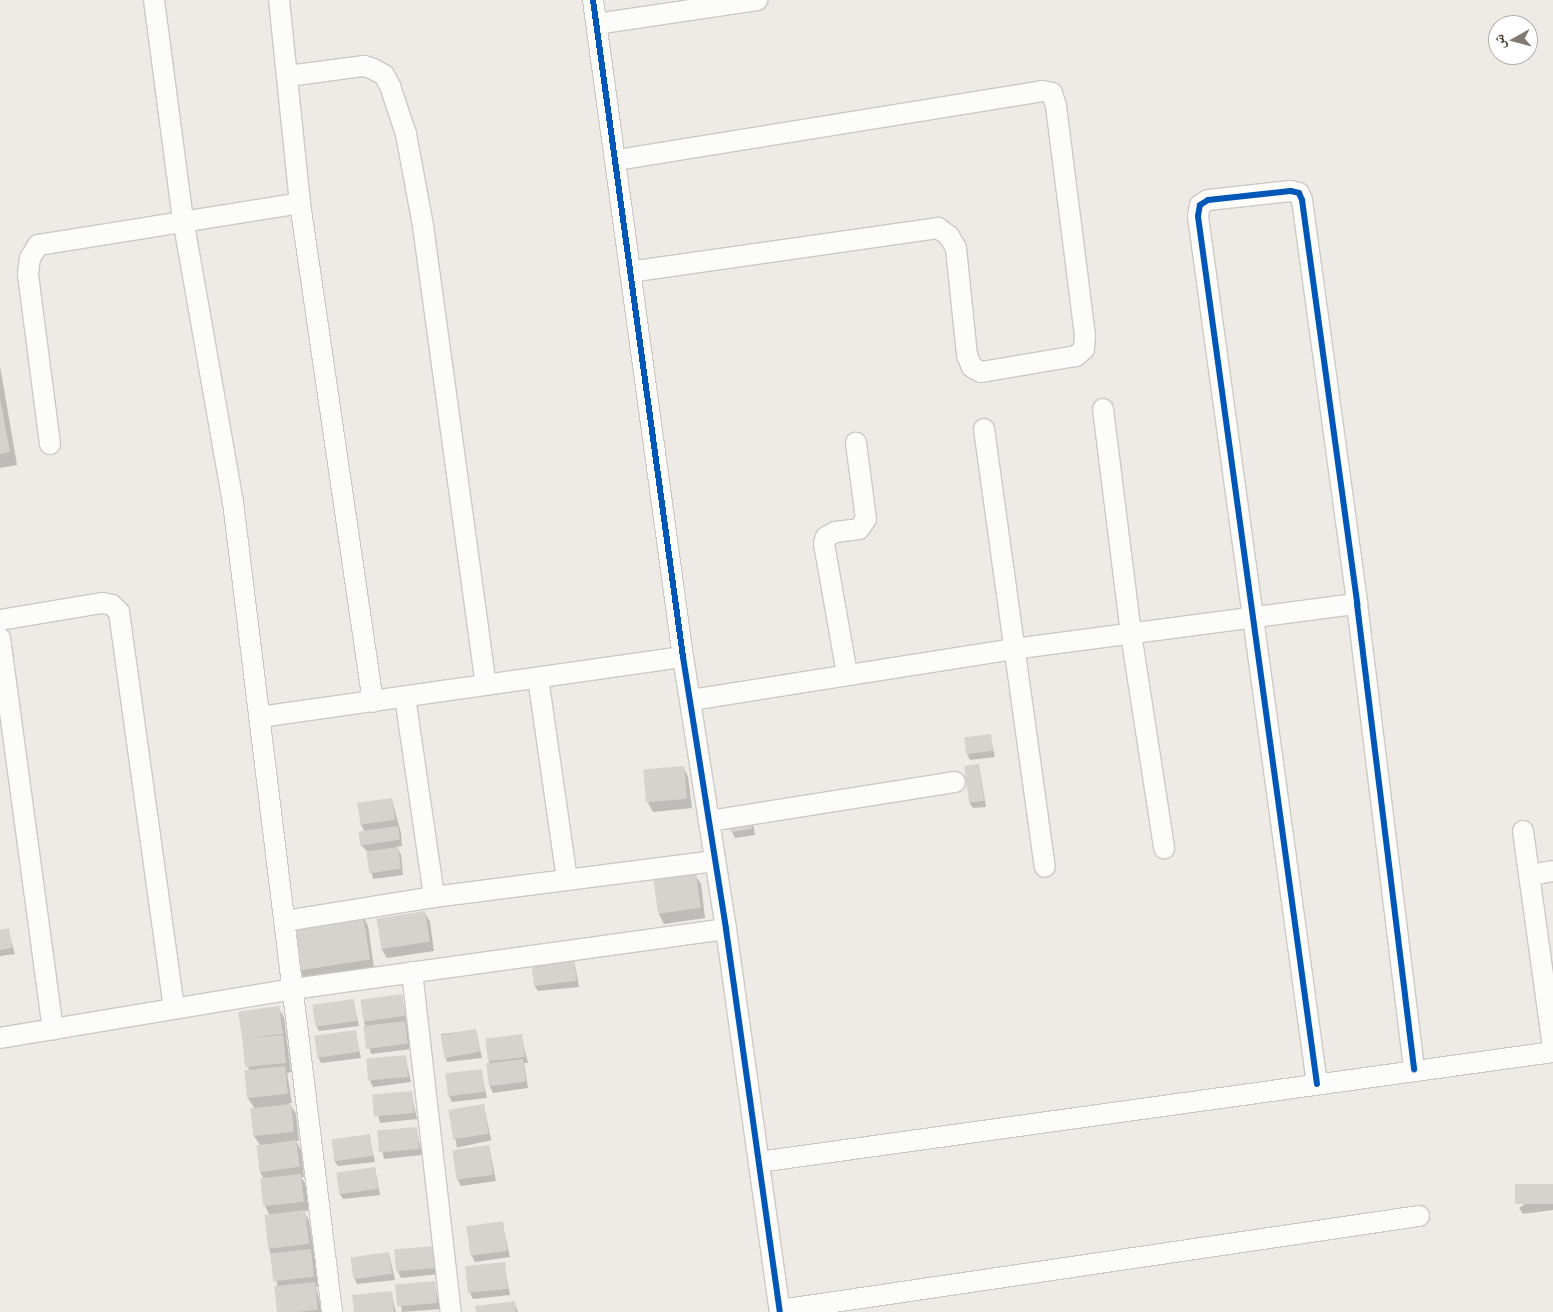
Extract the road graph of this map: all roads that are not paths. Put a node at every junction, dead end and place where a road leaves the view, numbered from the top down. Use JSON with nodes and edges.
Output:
{"nodes":[{"id":1,"x":154,"y":0,"type":"edge"},
{"id":2,"x":279,"y":0,"type":"edge"},
{"id":3,"x":593,"y":0,"type":"edge"},
{"id":4,"x":757,"y":0,"type":"edge"},
{"id":5,"x":597,"y":24,"type":"junction"},
{"id":6,"x":288,"y":76,"type":"junction"},
{"id":7,"x":617,"y":160,"type":"junction"},
{"id":8,"x":300,"y":203,"type":"junction"},
{"id":9,"x":183,"y":219,"type":"junction"},
{"id":10,"x":630,"y":272,"type":"junction"},
{"id":11,"x":1103,"y":409,"type":"dead end"},
{"id":12,"x":984,"y":429,"type":"dead end"},
{"id":13,"x":856,"y":443,"type":"dead end"},
{"id":14,"x":50,"y":444,"type":"dead end"},
{"id":15,"x":1357,"y":604,"type":"junction"},
{"id":16,"x":1250,"y":616,"type":"junction"},
{"id":17,"x":0,"y":620,"type":"edge"},
{"id":18,"x":1131,"y":634,"type":"junction"},
{"id":19,"x":0,"y":638,"type":"edge"},
{"id":20,"x":1013,"y":649,"type":"junction"},
{"id":21,"x":682,"y":657,"type":"junction"},
{"id":22,"x":847,"y":674,"type":"junction"},
{"id":23,"x":538,"y":678,"type":"junction"},
{"id":24,"x":486,"y":685,"type":"junction"},
{"id":25,"x":405,"y":697,"type":"junction"},
{"id":26,"x":690,"y":700,"type":"junction"},
{"id":27,"x":373,"y":702,"type":"junction"},
{"id":28,"x":260,"y":718,"type":"junction"},
{"id":29,"x":955,"y":782,"type":"dead end"},
{"id":30,"x":709,"y":821,"type":"junction"},
{"id":31,"x":1523,"y":831,"type":"dead end"},
{"id":32,"x":1164,"y":848,"type":"dead end"},
{"id":33,"x":715,"y":861,"type":"junction"},
{"id":34,"x":1045,"y":867,"type":"dead end"},
{"id":35,"x":1553,"y":871,"type":"edge"},
{"id":36,"x":1529,"y":875,"type":"junction"},
{"id":37,"x":567,"y":880,"type":"junction"},
{"id":38,"x":434,"y":897,"type":"junction"},
{"id":39,"x":285,"y":921,"type":"junction"},
{"id":40,"x":726,"y":929,"type":"junction"},
{"id":41,"x":412,"y":972,"type":"junction"},
{"id":42,"x":293,"y":988,"type":"junction"},
{"id":43,"x":174,"y":1008,"type":"junction"},
{"id":44,"x":53,"y":1029,"type":"junction"},
{"id":45,"x":0,"y":1038,"type":"edge"},
{"id":46,"x":1553,"y":1046,"type":"edge"},
{"id":47,"x":1553,"y":1052,"type":"edge"},
{"id":48,"x":1414,"y":1070,"type":"junction"},
{"id":49,"x":1317,"y":1084,"type":"junction"},
{"id":50,"x":759,"y":1162,"type":"junction"},
{"id":51,"x":1419,"y":1216,"type":"dead end"},
{"id":52,"x":780,"y":1311,"type":"edge"},
{"id":53,"x":332,"y":1312,"type":"edge"},
{"id":54,"x":451,"y":1312,"type":"edge"}],
"edges":[{"from":1,"to":9,"type":"street"},
{"from":2,"to":6,"type":"street"},
{"from":3,"to":5,"type":"street"},
{"from":4,"to":5,"type":"street"},
{"from":5,"to":7,"type":"street"},
{"from":6,"to":8,"type":"street"},
{"from":6,"to":24,"type":"street"},
{"from":7,"to":10,"type":"street"},
{"from":7,"to":10,"type":"street"},
{"from":8,"to":9,"type":"street"},
{"from":8,"to":27,"type":"street"},
{"from":9,"to":14,"type":"street"},
{"from":9,"to":28,"type":"street"},
{"from":10,"to":21,"type":"street"},
{"from":11,"to":18,"type":"street"},
{"from":12,"to":20,"type":"street"},
{"from":13,"to":22,"type":"street"},
{"from":15,"to":16,"type":"street"},
{"from":15,"to":16,"type":"street"},
{"from":15,"to":48,"type":"street"},
{"from":16,"to":18,"type":"street"},
{"from":16,"to":49,"type":"street"},
{"from":17,"to":43,"type":"street"},
{"from":18,"to":20,"type":"street"},
{"from":18,"to":32,"type":"street"},
{"from":19,"to":44,"type":"street"},
{"from":20,"to":22,"type":"street"},
{"from":20,"to":34,"type":"street"},
{"from":21,"to":23,"type":"street"},
{"from":21,"to":26,"type":"street"},
{"from":22,"to":26,"type":"street"},
{"from":23,"to":24,"type":"street"},
{"from":23,"to":37,"type":"street"},
{"from":24,"to":25,"type":"street"},
{"from":25,"to":27,"type":"street"},
{"from":25,"to":38,"type":"street"},
{"from":26,"to":30,"type":"street"},
{"from":27,"to":28,"type":"street"},
{"from":28,"to":39,"type":"street"},
{"from":29,"to":30,"type":"street"},
{"from":30,"to":33,"type":"street"},
{"from":31,"to":36,"type":"street"},
{"from":33,"to":37,"type":"street"},
{"from":33,"to":40,"type":"street"},
{"from":35,"to":36,"type":"street"},
{"from":36,"to":46,"type":"street"},
{"from":37,"to":38,"type":"street"},
{"from":38,"to":39,"type":"street"},
{"from":39,"to":42,"type":"street"},
{"from":40,"to":41,"type":"street"},
{"from":40,"to":50,"type":"street"},
{"from":41,"to":42,"type":"street"},
{"from":41,"to":54,"type":"street"},
{"from":42,"to":43,"type":"street"},
{"from":42,"to":53,"type":"street"},
{"from":43,"to":44,"type":"street"},
{"from":44,"to":45,"type":"street"},
{"from":47,"to":48,"type":"street"},
{"from":48,"to":49,"type":"street"},
{"from":49,"to":50,"type":"street"},
{"from":50,"to":52,"type":"street"},
{"from":51,"to":52,"type":"street"}]}
